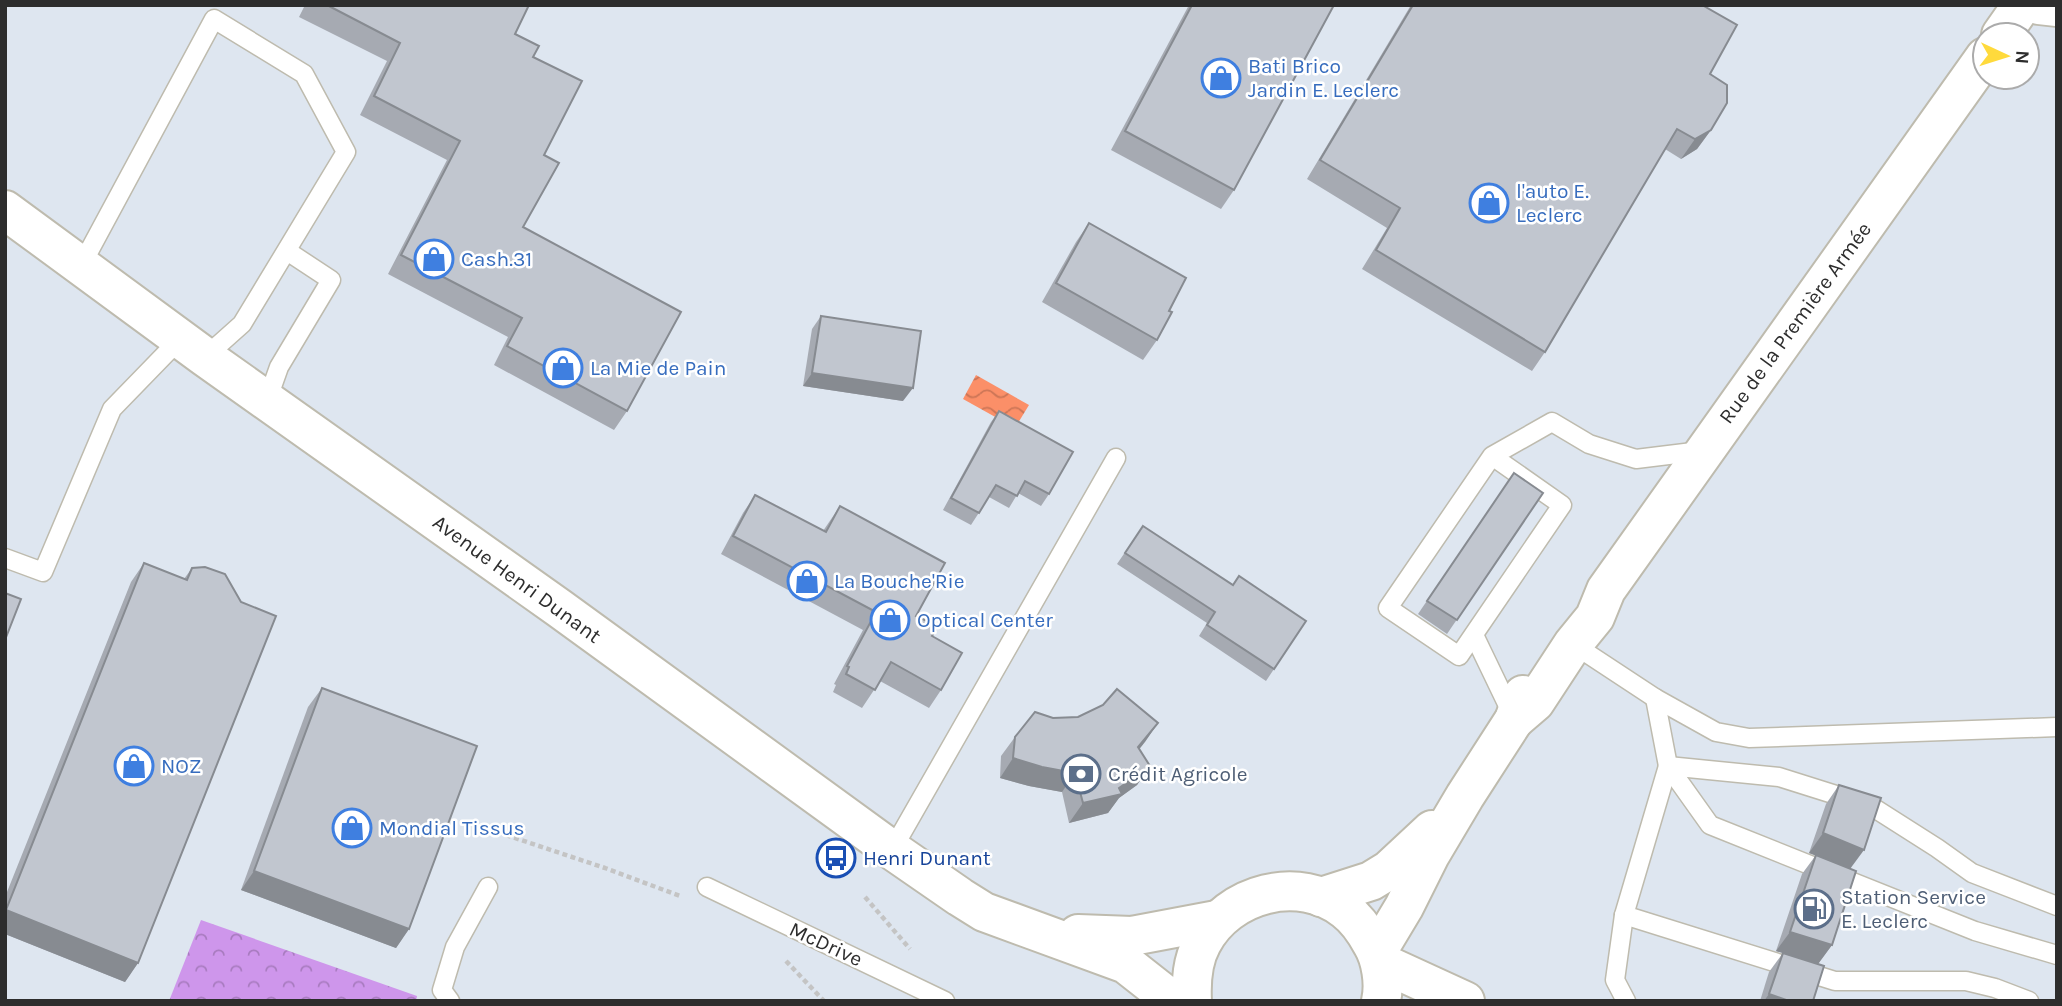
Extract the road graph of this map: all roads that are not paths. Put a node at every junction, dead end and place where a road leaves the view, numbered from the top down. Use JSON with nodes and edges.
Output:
{"nodes":[{"id":1,"x":2022,"y":5,"type":"edge"},
{"id":2,"x":2039,"y":5,"type":"edge"},
{"id":3,"x":2057,"y":8,"type":"edge"},
{"id":4,"x":2011,"y":21,"type":"edge"},
{"id":5,"x":1971,"y":77,"type":"edge"},
{"id":6,"x":5,"y":210,"type":"edge"},
{"id":7,"x":287,"y":251,"type":"junction"},
{"id":8,"x":81,"y":266,"type":"junction"},
{"id":9,"x":192,"y":348,"type":"junction"},
{"id":10,"x":273,"y":384,"type":"junction"},
{"id":11,"x":1704,"y":451,"type":"junction"},
{"id":12,"x":1492,"y":456,"type":"junction"},
{"id":13,"x":1116,"y":458,"type":"dead end"},
{"id":14,"x":5,"y":558,"type":"edge"},
{"id":15,"x":1606,"y":590,"type":"junction"},
{"id":16,"x":1474,"y":635,"type":"junction"},
{"id":17,"x":1573,"y":644,"type":"junction"},
{"id":18,"x":1655,"y":698,"type":"junction"},
{"id":19,"x":1514,"y":720,"type":"junction"},
{"id":20,"x":2057,"y":727,"type":"edge"},
{"id":21,"x":1668,"y":766,"type":"junction"},
{"id":22,"x":1465,"y":796,"type":"junction"},
{"id":23,"x":892,"y":850,"type":"junction"},
{"id":24,"x":488,"y":887,"type":"dead end"},
{"id":25,"x":707,"y":887,"type":"dead end"},
{"id":26,"x":1321,"y":897,"type":"junction"},
{"id":27,"x":2057,"y":906,"type":"edge"},
{"id":28,"x":1624,"y":915,"type":"junction"},
{"id":29,"x":1217,"y":920,"type":"junction"},
{"id":30,"x":1037,"y":932,"type":"junction"},
{"id":31,"x":2057,"y":955,"type":"edge"},
{"id":32,"x":1378,"y":957,"type":"junction"},
{"id":33,"x":450,"y":1001,"type":"edge"},
{"id":34,"x":945,"y":1001,"type":"edge"},
{"id":35,"x":1173,"y":1001,"type":"edge"},
{"id":36,"x":1192,"y":1001,"type":"edge"},
{"id":37,"x":1381,"y":1001,"type":"edge"},
{"id":38,"x":1465,"y":1001,"type":"edge"},
{"id":39,"x":1626,"y":1001,"type":"edge"},
{"id":40,"x":2029,"y":1001,"type":"edge"}],
"edges":[{"from":1,"to":4,"type":"main road"},
{"from":2,"to":3,"type":"main road"},
{"from":5,"to":11,"type":"main road","name":"Rue de la Première Armée"},
{"from":6,"to":8,"type":"main road","name":"Avenue Henri Dunant"},
{"from":7,"to":8,"type":"lane"},
{"from":7,"to":9,"type":"lane"},
{"from":7,"to":10,"type":"lane"},
{"from":8,"to":9,"type":"main road","name":"Avenue Henri Dunant"},
{"from":9,"to":10,"type":"main road","name":"Avenue Henri Dunant"},
{"from":9,"to":14,"type":"lane"},
{"from":10,"to":23,"type":"main road","name":"Avenue Henri Dunant"},
{"from":11,"to":12,"type":"lane"},
{"from":11,"to":15,"type":"main road","name":"Rue de la Première Armée"},
{"from":12,"to":16,"type":"lane"},
{"from":12,"to":16,"type":"lane"},
{"from":13,"to":23,"type":"lane"},
{"from":15,"to":17,"type":"main road","name":"Rue de la Première Armée"},
{"from":15,"to":19,"type":"main road","name":"Rue de la Première Armée"},
{"from":16,"to":19,"type":"lane"},
{"from":17,"to":18,"type":"lane"},
{"from":17,"to":19,"type":"main road","name":"Rue de la Première Armée"},
{"from":18,"to":20,"type":"lane"},
{"from":18,"to":21,"type":"lane"},
{"from":19,"to":22,"type":"main road","name":"Rue de la Première Armée"},
{"from":21,"to":27,"type":"lane"},
{"from":21,"to":28,"type":"lane"},
{"from":21,"to":31,"type":"lane"},
{"from":22,"to":26,"type":"main road","name":"Rue de la Première Armée"},
{"from":22,"to":32,"type":"main road","name":"Rue de la Première Armée"},
{"from":23,"to":30,"type":"main road","name":"Avenue Henri Dunant"},
{"from":24,"to":33,"type":"lane"},
{"from":25,"to":34,"type":"lane","name":"McDrive"},
{"from":26,"to":29,"type":"main road"},
{"from":26,"to":32,"type":"main road"},
{"from":28,"to":39,"type":"lane"},
{"from":28,"to":40,"type":"lane"},
{"from":29,"to":30,"type":"main road","name":"Avenue Henri Dunant"},
{"from":29,"to":36,"type":"main road"},
{"from":30,"to":35,"type":"main road","name":"Avenue Henri Dunant"},
{"from":32,"to":37,"type":"main road"},
{"from":32,"to":38,"type":"main road"}]}
